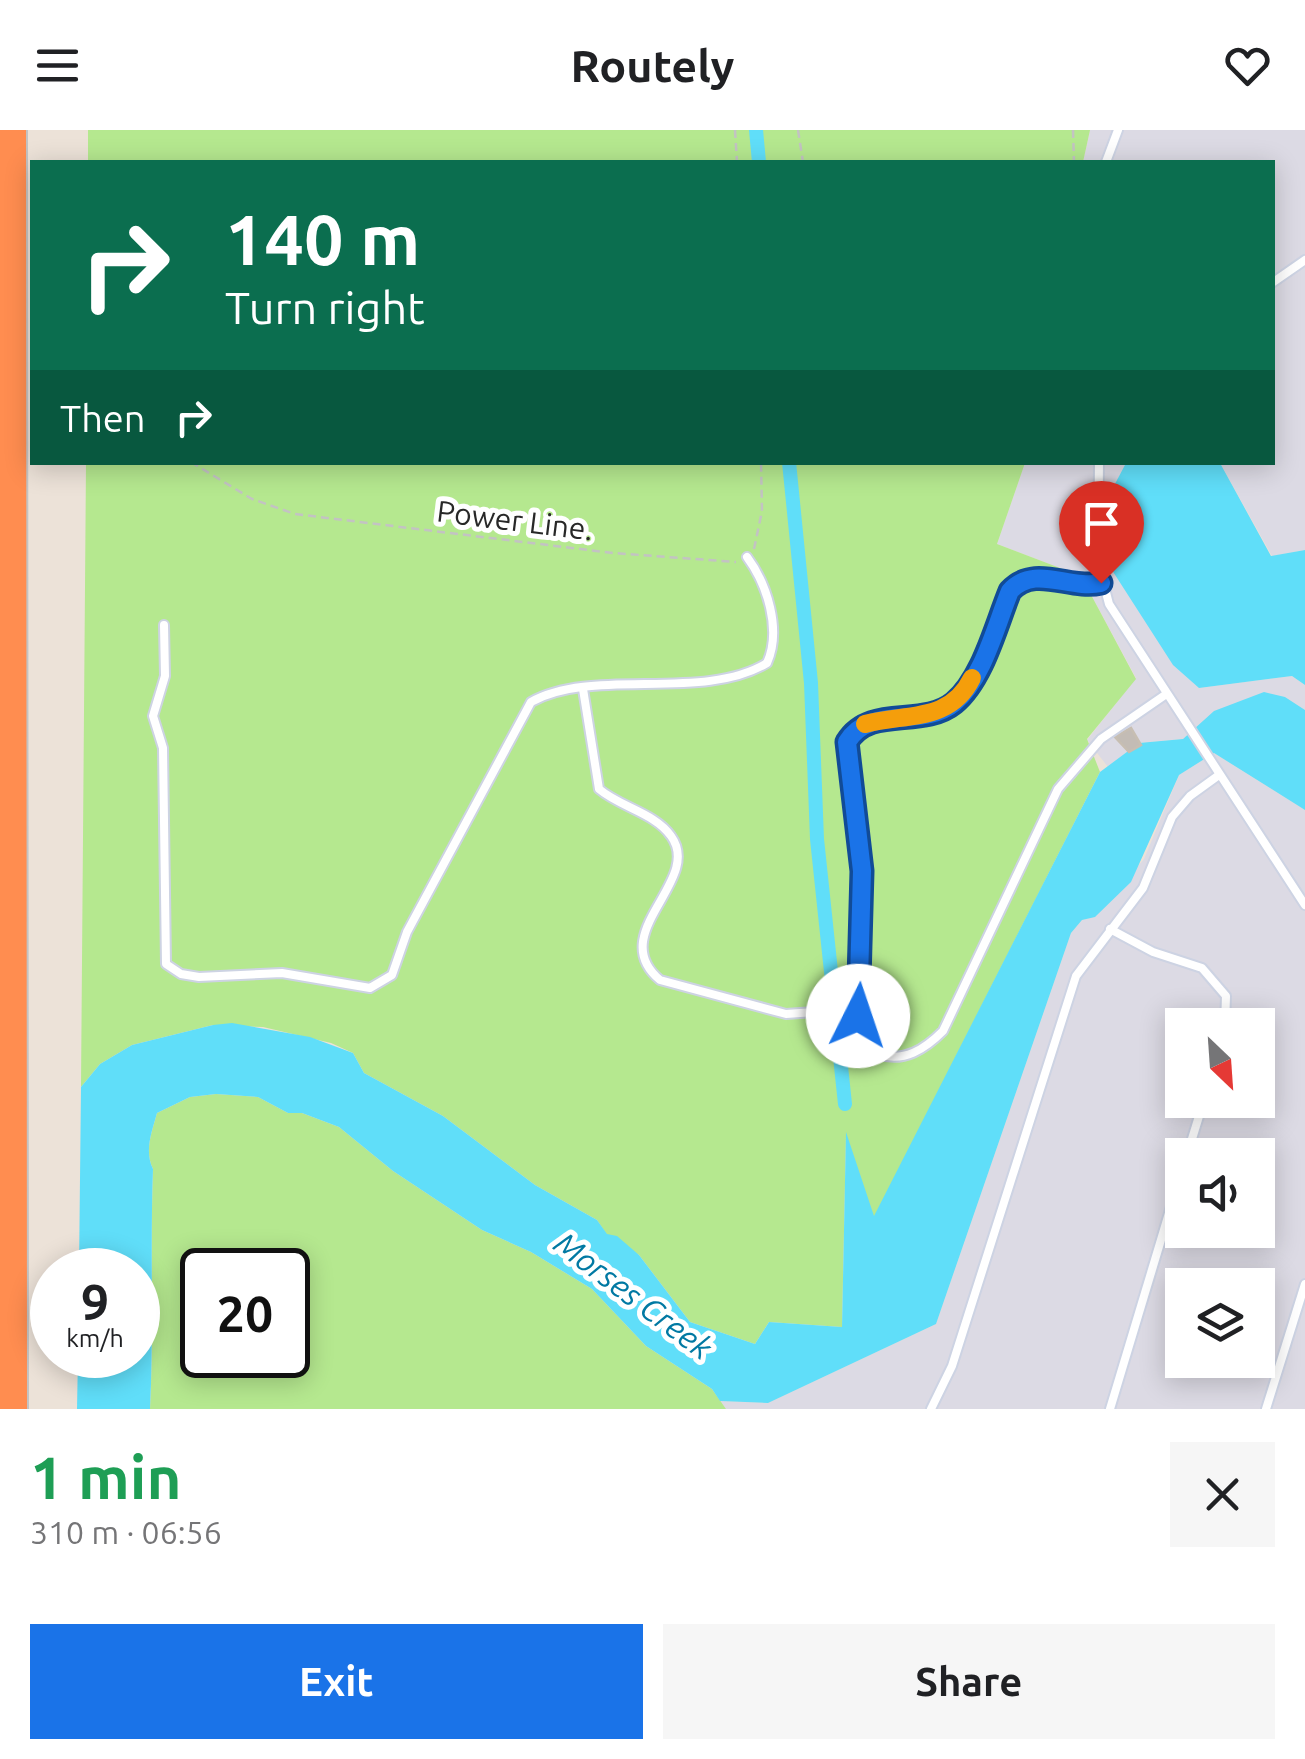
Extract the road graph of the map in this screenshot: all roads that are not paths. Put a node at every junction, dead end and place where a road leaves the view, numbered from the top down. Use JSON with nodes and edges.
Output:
{"nodes":[{"id":1,"x":12,"y":130,"type":"edge"},
{"id":2,"x":1118,"y":130,"type":"edge"},
{"id":3,"x":1107,"y":160,"type":"edge"},
{"id":4,"x":1305,"y":260,"type":"edge"},
{"id":5,"x":1275,"y":281,"type":"edge"},
{"id":6,"x":1099,"y":465,"type":"edge"},
{"id":7,"x":747,"y":556,"type":"road end"},
{"id":8,"x":1101,"y":583,"type":"junction"},
{"id":9,"x":164,"y":625,"type":"dead end"},
{"id":10,"x":582,"y":690,"type":"junction"},
{"id":11,"x":1165,"y":695,"type":"junction"},
{"id":12,"x":1219,"y":775,"type":"junction"},
{"id":13,"x":1305,"y":904,"type":"edge"},
{"id":14,"x":1110,"y":929,"type":"junction"},
{"id":15,"x":1227,"y":1008,"type":"edge"},
{"id":16,"x":857,"y":1009,"type":"junction"},
{"id":17,"x":1165,"y":1226,"type":"edge"},
{"id":18,"x":1305,"y":1284,"type":"edge"},
{"id":19,"x":13,"y":1409,"type":"edge"},
{"id":20,"x":931,"y":1409,"type":"edge"},
{"id":21,"x":1110,"y":1409,"type":"edge"},
{"id":22,"x":1266,"y":1409,"type":"edge"}],
"edges":[{"from":1,"to":19,"type":"highway"},
{"from":2,"to":3,"type":"lane"},
{"from":4,"to":5,"type":"lane"},
{"from":6,"to":8,"type":"lane"},
{"from":7,"to":10,"type":"lane"},
{"from":8,"to":11,"type":"lane"},
{"from":8,"to":16,"type":"lane"},
{"from":9,"to":10,"type":"lane"},
{"from":10,"to":16,"type":"lane"},
{"from":11,"to":12,"type":"lane"},
{"from":11,"to":16,"type":"lane"},
{"from":12,"to":13,"type":"lane"},
{"from":12,"to":14,"type":"lane"},
{"from":14,"to":15,"type":"lane"},
{"from":14,"to":20,"type":"lane"},
{"from":17,"to":21,"type":"lane"},
{"from":18,"to":22,"type":"lane"}]}
